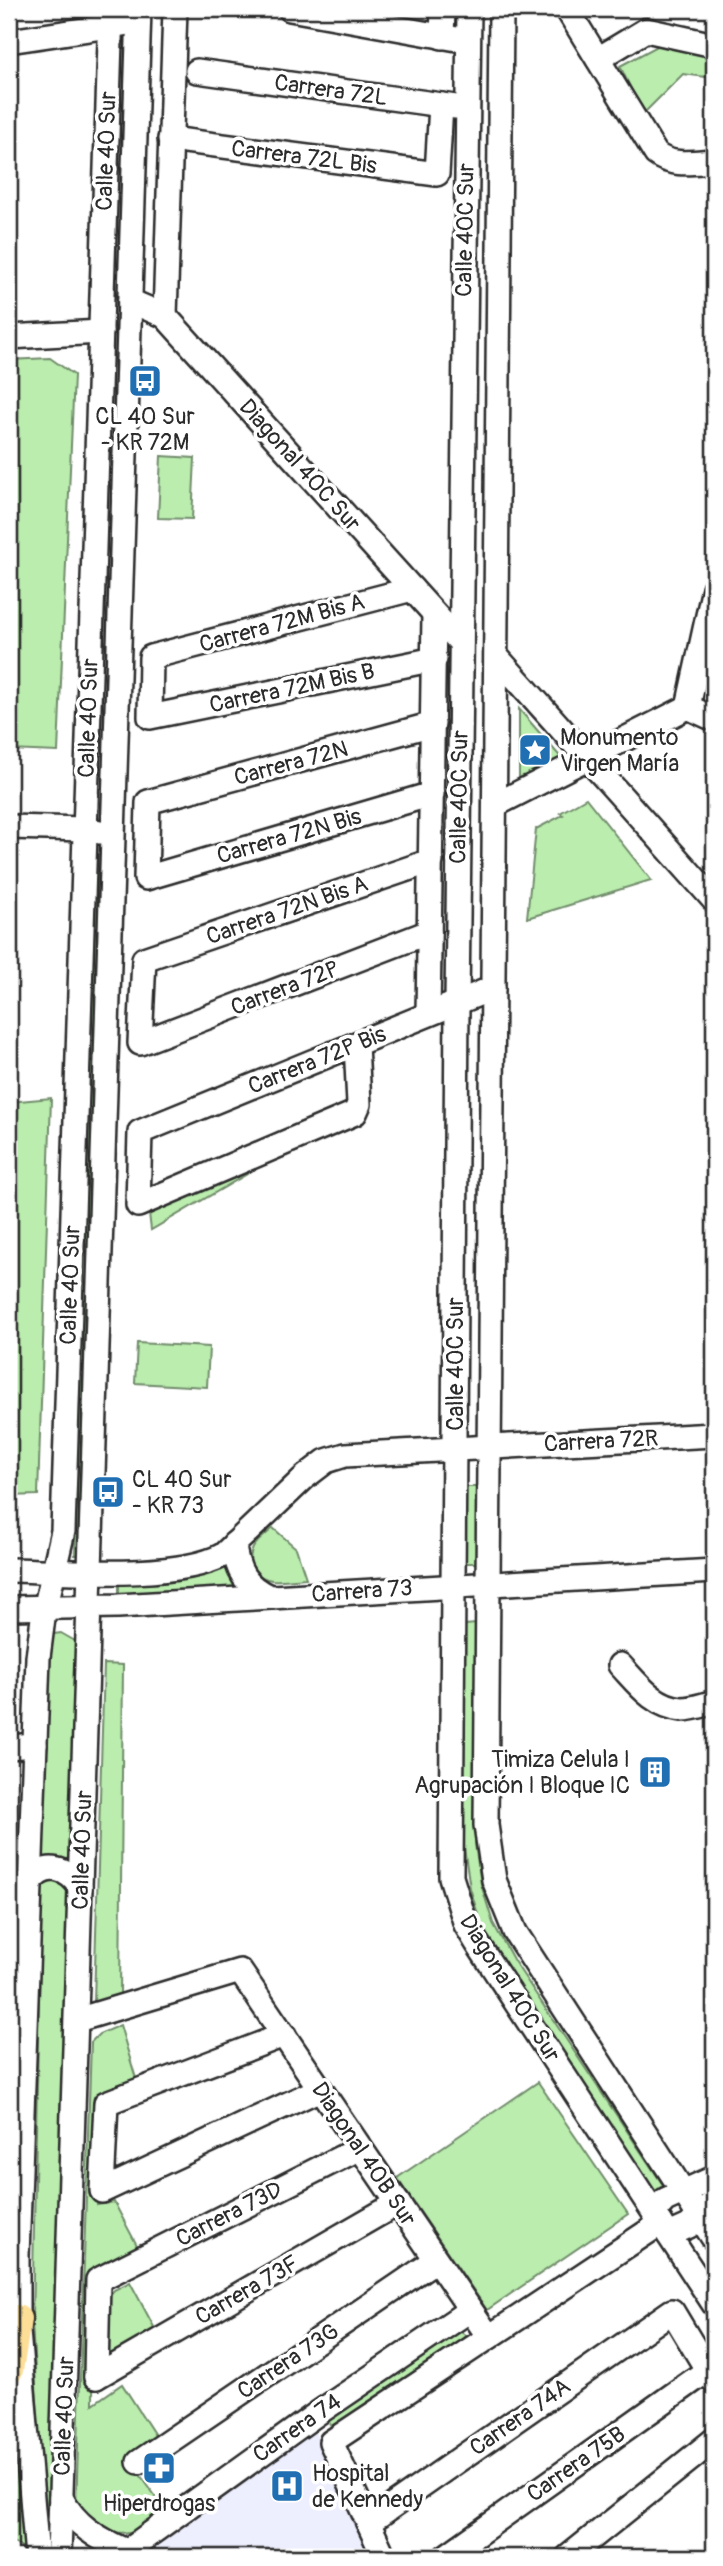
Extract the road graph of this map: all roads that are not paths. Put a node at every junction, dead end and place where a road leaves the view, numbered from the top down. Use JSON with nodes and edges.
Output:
{"nodes":[{"id":1,"x":175,"y":9,"type":"edge"},
{"id":2,"x":290,"y":9,"type":"edge"},
{"id":3,"x":443,"y":9,"type":"edge"},
{"id":4,"x":469,"y":9,"type":"edge"},
{"id":5,"x":501,"y":9,"type":"edge"},
{"id":6,"x":567,"y":9,"type":"edge"},
{"id":7,"x":138,"y":15,"type":"edge"},
{"id":8,"x":111,"y":18,"type":"edge"},
{"id":9,"x":442,"y":37,"type":"junction"},
{"id":10,"x":9,"y":41,"type":"edge"},
{"id":11,"x":468,"y":41,"type":"junction"},
{"id":12,"x":714,"y":45,"type":"edge"},
{"id":13,"x":598,"y":59,"type":"junction"},
{"id":14,"x":197,"y":71,"type":"dead end"},
{"id":15,"x":441,"y":105,"type":"junction"},
{"id":16,"x":466,"y":109,"type":"junction"},
{"id":17,"x":170,"y":139,"type":"junction"},
{"id":18,"x":714,"y":161,"type":"edge"},
{"id":19,"x":437,"y":174,"type":"joint"},
{"id":20,"x":130,"y":301,"type":"junction"},
{"id":21,"x":165,"y":316,"type":"junction"},
{"id":22,"x":101,"y":332,"type":"junction"},
{"id":23,"x":9,"y":337,"type":"edge"},
{"id":24,"x":462,"y":506,"type":"junction"},
{"id":25,"x":498,"y":506,"type":"junction"},
{"id":26,"x":714,"y":588,"type":"edge"},
{"id":27,"x":412,"y":589,"type":"junction"},
{"id":28,"x":434,"y":614,"type":"junction"},
{"id":29,"x":711,"y":620,"type":"edge"},
{"id":30,"x":461,"y":643,"type":"junction"},
{"id":31,"x":497,"y":657,"type":"junction"},
{"id":32,"x":435,"y":659,"type":"junction"},
{"id":33,"x":688,"y":707,"type":"junction"},
{"id":34,"x":150,"y":718,"type":"joint"},
{"id":35,"x":714,"y":719,"type":"edge"},
{"id":36,"x":433,"y":724,"type":"junction"},
{"id":37,"x":587,"y":757,"type":"junction"},
{"id":38,"x":432,"y":794,"type":"junction"},
{"id":39,"x":495,"y":805,"type":"junction"},
{"id":40,"x":114,"y":812,"type":"junction"},
{"id":41,"x":9,"y":827,"type":"edge"},
{"id":42,"x":85,"y":829,"type":"junction"},
{"id":43,"x":112,"y":839,"type":"junction"},
{"id":44,"x":431,"y":862,"type":"junction"},
{"id":45,"x":146,"y":878,"type":"joint"},
{"id":46,"x":714,"y":900,"type":"edge"},
{"id":47,"x":429,"y":932,"type":"junction"},
{"id":48,"x":493,"y":988,"type":"junction"},
{"id":49,"x":457,"y":1003,"type":"junction"},
{"id":50,"x":428,"y":1014,"type":"junction"},
{"id":51,"x":140,"y":1043,"type":"joint"},
{"id":52,"x":356,"y":1044,"type":"junction"},
{"id":53,"x":714,"y":1435,"type":"edge"},
{"id":54,"x":489,"y":1446,"type":"junction"},
{"id":55,"x":455,"y":1448,"type":"junction"},
{"id":56,"x":234,"y":1544,"type":"junction"},
{"id":57,"x":9,"y":1570,"type":"edge"},
{"id":58,"x":54,"y":1571,"type":"junction"},
{"id":59,"x":89,"y":1571,"type":"junction"},
{"id":60,"x":714,"y":1571,"type":"edge"},
{"id":61,"x":487,"y":1584,"type":"junction"},
{"id":62,"x":454,"y":1586,"type":"junction"},
{"id":63,"x":270,"y":1597,"type":"junction"},
{"id":64,"x":45,"y":1607,"type":"junction"},
{"id":65,"x":89,"y":1607,"type":"junction"},
{"id":66,"x":9,"y":1608,"type":"edge"},
{"id":67,"x":620,"y":1665,"type":"dead end"},
{"id":68,"x":714,"y":1703,"type":"edge"},
{"id":69,"x":34,"y":1745,"type":"junction"},
{"id":70,"x":9,"y":1747,"type":"edge"},
{"id":71,"x":30,"y":1882,"type":"junction"},
{"id":72,"x":80,"y":1887,"type":"junction"},
{"id":73,"x":77,"y":2021,"type":"junction"},
{"id":74,"x":284,"y":2035,"type":"junction"},
{"id":75,"x":17,"y":2036,"type":"edge"},
{"id":76,"x":320,"y":2089,"type":"junction"},
{"id":77,"x":360,"y":2148,"type":"junction"},
{"id":78,"x":714,"y":2178,"type":"edge"},
{"id":79,"x":14,"y":2179,"type":"edge"},
{"id":80,"x":683,"y":2192,"type":"junction"},
{"id":81,"x":398,"y":2203,"type":"junction"},
{"id":82,"x":707,"y":2209,"type":"edge"},
{"id":83,"x":661,"y":2223,"type":"junction"},
{"id":84,"x":714,"y":2239,"type":"edge"},
{"id":85,"x":436,"y":2260,"type":"junction"},
{"id":86,"x":714,"y":2304,"type":"edge"},
{"id":87,"x":470,"y":2310,"type":"junction"},
{"id":88,"x":17,"y":2319,"type":"junction"},
{"id":89,"x":489,"y":2337,"type":"junction"},
{"id":90,"x":9,"y":2370,"type":"edge"},
{"id":91,"x":711,"y":2375,"type":"edge"},
{"id":92,"x":96,"y":2377,"type":"joint"},
{"id":93,"x":714,"y":2440,"type":"edge"},
{"id":94,"x":139,"y":2462,"type":"dead end"},
{"id":95,"x":61,"y":2498,"type":"junction"},
{"id":96,"x":368,"y":2523,"type":"junction"},
{"id":97,"x":122,"y":2554,"type":"edge"},
{"id":98,"x":37,"y":2557,"type":"edge"},
{"id":99,"x":60,"y":2557,"type":"edge"},
{"id":100,"x":384,"y":2557,"type":"edge"},
{"id":101,"x":445,"y":2557,"type":"edge"},
{"id":102,"x":568,"y":2557,"type":"edge"}],
"edges":[{"from":1,"to":17,"type":"street"},
{"from":2,"to":9,"type":"street"},
{"from":3,"to":9,"type":"street"},
{"from":4,"to":11,"type":"street","name":"Calle 40C Sur"},
{"from":5,"to":25,"type":"street","name":"Calle 40C Sur"},
{"from":6,"to":13,"type":"street"},
{"from":7,"to":8,"type":"street"},
{"from":7,"to":20,"type":"street","name":"Calle 40 Sur"},
{"from":8,"to":10,"type":"street"},
{"from":8,"to":22,"type":"street","name":"Calle 40 Sur"},
{"from":9,"to":11,"type":"street"},
{"from":11,"to":16,"type":"street","name":"Calle 40C Sur"},
{"from":12,"to":13,"type":"street"},
{"from":13,"to":18,"type":"street"},
{"from":14,"to":15,"type":"street","name":"Carrera 72L"},
{"from":15,"to":16,"type":"street","name":"Carrera 72L"},
{"from":15,"to":19,"type":"street","name":"Calle 40C Sur"},
{"from":16,"to":24,"type":"street","name":"Calle 40C Sur"},
{"from":17,"to":19,"type":"street","name":"Carrera 72L Bis"},
{"from":17,"to":21,"type":"street"},
{"from":20,"to":21,"type":"street","name":"Diagonal 40C Sur"},
{"from":20,"to":40,"type":"street","name":"Calle 40 Sur"},
{"from":21,"to":27,"type":"street","name":"Diagonal 40C Sur"},
{"from":22,"to":23,"type":"street"},
{"from":22,"to":42,"type":"street","name":"Calle 40 Sur"},
{"from":24,"to":25,"type":"street"},
{"from":24,"to":30,"type":"street","name":"Calle 40C Sur"},
{"from":25,"to":31,"type":"street","name":"Calle 40C Sur"},
{"from":26,"to":29,"type":"street"},
{"from":27,"to":28,"type":"street","name":"Diagonal 40C Sur"},
{"from":27,"to":34,"type":"street","name":"Carrera 72M Bis A"},
{"from":28,"to":30,"type":"street","name":"Diagonal 40C Sur"},
{"from":28,"to":32,"type":"street","name":"Calle 40C Sur"},
{"from":29,"to":33,"type":"street"},
{"from":30,"to":49,"type":"street","name":"Calle 40C Sur"},
{"from":31,"to":37,"type":"street"},
{"from":31,"to":39,"type":"street","name":"Calle 40C Sur"},
{"from":32,"to":34,"type":"street","name":"Carrera 72M Bis B"},
{"from":32,"to":36,"type":"street","name":"Calle 40C Sur"},
{"from":33,"to":35,"type":"street"},
{"from":33,"to":37,"type":"street"},
{"from":36,"to":38,"type":"street","name":"Calle 40C Sur"},
{"from":36,"to":45,"type":"street","name":"Carrera 72N"},
{"from":37,"to":39,"type":"street"},
{"from":37,"to":46,"type":"street"},
{"from":38,"to":44,"type":"street","name":"Calle 40C Sur"},
{"from":38,"to":45,"type":"street","name":"Carrera 72N Bis"},
{"from":39,"to":48,"type":"street","name":"Calle 40C Sur"},
{"from":40,"to":42,"type":"street"},
{"from":40,"to":43,"type":"street","name":"Calle 40 Sur"},
{"from":41,"to":42,"type":"street"},
{"from":42,"to":43,"type":"street"},
{"from":42,"to":58,"type":"street","name":"Calle 40 Sur"},
{"from":43,"to":59,"type":"street","name":"Calle 40 Sur"},
{"from":44,"to":47,"type":"street","name":"Calle 40C Sur"},
{"from":44,"to":51,"type":"street","name":"Carrera 72N Bis A"},
{"from":47,"to":50,"type":"street","name":"Calle 40C Sur"},
{"from":47,"to":51,"type":"street","name":"Carrera 72P"},
{"from":48,"to":49,"type":"street","name":"Carrera 72P Bis"},
{"from":48,"to":54,"type":"street","name":"Calle 40C Sur"},
{"from":49,"to":50,"type":"street","name":"Carrera 72P Bis"},
{"from":49,"to":55,"type":"street","name":"Calle 40C Sur"},
{"from":50,"to":52,"type":"street","name":"Carrera 72P Bis"},
{"from":52,"to":52,"type":"street","name":"Carrera 72P Bis"},
{"from":53,"to":54,"type":"street","name":"Carrera 72R"},
{"from":54,"to":55,"type":"street"},
{"from":54,"to":61,"type":"street","name":"Calle 40C Sur"},
{"from":55,"to":56,"type":"street"},
{"from":55,"to":62,"type":"street","name":"Calle 40C Sur"},
{"from":56,"to":59,"type":"street"},
{"from":56,"to":63,"type":"street"},
{"from":57,"to":58,"type":"street"},
{"from":58,"to":59,"type":"street"},
{"from":58,"to":64,"type":"street","name":"Calle 40 Sur"},
{"from":59,"to":65,"type":"street","name":"Calle 40 Sur"},
{"from":60,"to":61,"type":"street","name":"Carrera 73"},
{"from":61,"to":62,"type":"street","name":"Carrera 73"},
{"from":61,"to":80,"type":"street","name":"Diagonal 40C Sur"},
{"from":62,"to":63,"type":"street","name":"Carrera 73"},
{"from":62,"to":83,"type":"street","name":"Diagonal 40C Sur"},
{"from":63,"to":65,"type":"street","name":"Carrera 73"},
{"from":64,"to":65,"type":"street","name":"Carrera 73"},
{"from":64,"to":66,"type":"street","name":"Carrera 73"},
{"from":64,"to":69,"type":"street","name":"Calle 40 Sur"},
{"from":65,"to":72,"type":"street","name":"Calle 40 Sur"},
{"from":67,"to":68,"type":"street"},
{"from":69,"to":70,"type":"street"},
{"from":69,"to":71,"type":"street","name":"Calle 40 Sur"},
{"from":71,"to":72,"type":"street"},
{"from":71,"to":75,"type":"street","name":"Calle 40 Sur"},
{"from":72,"to":73,"type":"street","name":"Calle 40 Sur"},
{"from":73,"to":74,"type":"street","name":"Diagonal 40B Sur"},
{"from":73,"to":95,"type":"street","name":"Calle 40 Sur"},
{"from":74,"to":76,"type":"street","name":"Diagonal 40B Sur"},
{"from":74,"to":76,"type":"street"},
{"from":75,"to":79,"type":"street","name":"Calle 40 Sur"},
{"from":76,"to":77,"type":"street","name":"Diagonal 40B Sur"},
{"from":77,"to":81,"type":"street","name":"Diagonal 40B Sur"},
{"from":77,"to":92,"type":"street","name":"Carrera 73D"},
{"from":78,"to":80,"type":"street","name":"Carrera 74"},
{"from":79,"to":88,"type":"street","name":"Calle 40 Sur"},
{"from":80,"to":82,"type":"street","name":"Diagonal 40C Sur"},
{"from":80,"to":83,"type":"street","name":"Carrera 74"},
{"from":81,"to":85,"type":"street","name":"Diagonal 40B Sur"},
{"from":81,"to":92,"type":"street","name":"Carrera 73F"},
{"from":82,"to":83,"type":"street","name":"Carrera 74"},
{"from":82,"to":84,"type":"street","name":"Diagonal 40C Sur"},
{"from":83,"to":86,"type":"street","name":"Diagonal 40C Sur"},
{"from":83,"to":89,"type":"street","name":"Carrera 74"},
{"from":85,"to":87,"type":"street","name":"Diagonal 40B Sur"},
{"from":85,"to":94,"type":"street","name":"Carrera 73G"},
{"from":87,"to":89,"type":"street","name":"Diagonal 40B Sur"},
{"from":87,"to":97,"type":"street","name":"Carrera 74"},
{"from":88,"to":90,"type":"main road"},
{"from":88,"to":98,"type":"street","name":"Calle 40 Sur"},
{"from":89,"to":96,"type":"street","name":"Carrera 74"},
{"from":91,"to":96,"type":"street","name":"Carrera 74A"},
{"from":91,"to":101,"type":"street","name":"Carrera 75B"},
{"from":93,"to":102,"type":"street"},
{"from":95,"to":97,"type":"street","name":"Carrera 74"},
{"from":95,"to":99,"type":"street","name":"Calle 40 Sur"},
{"from":96,"to":100,"type":"street"}]}
